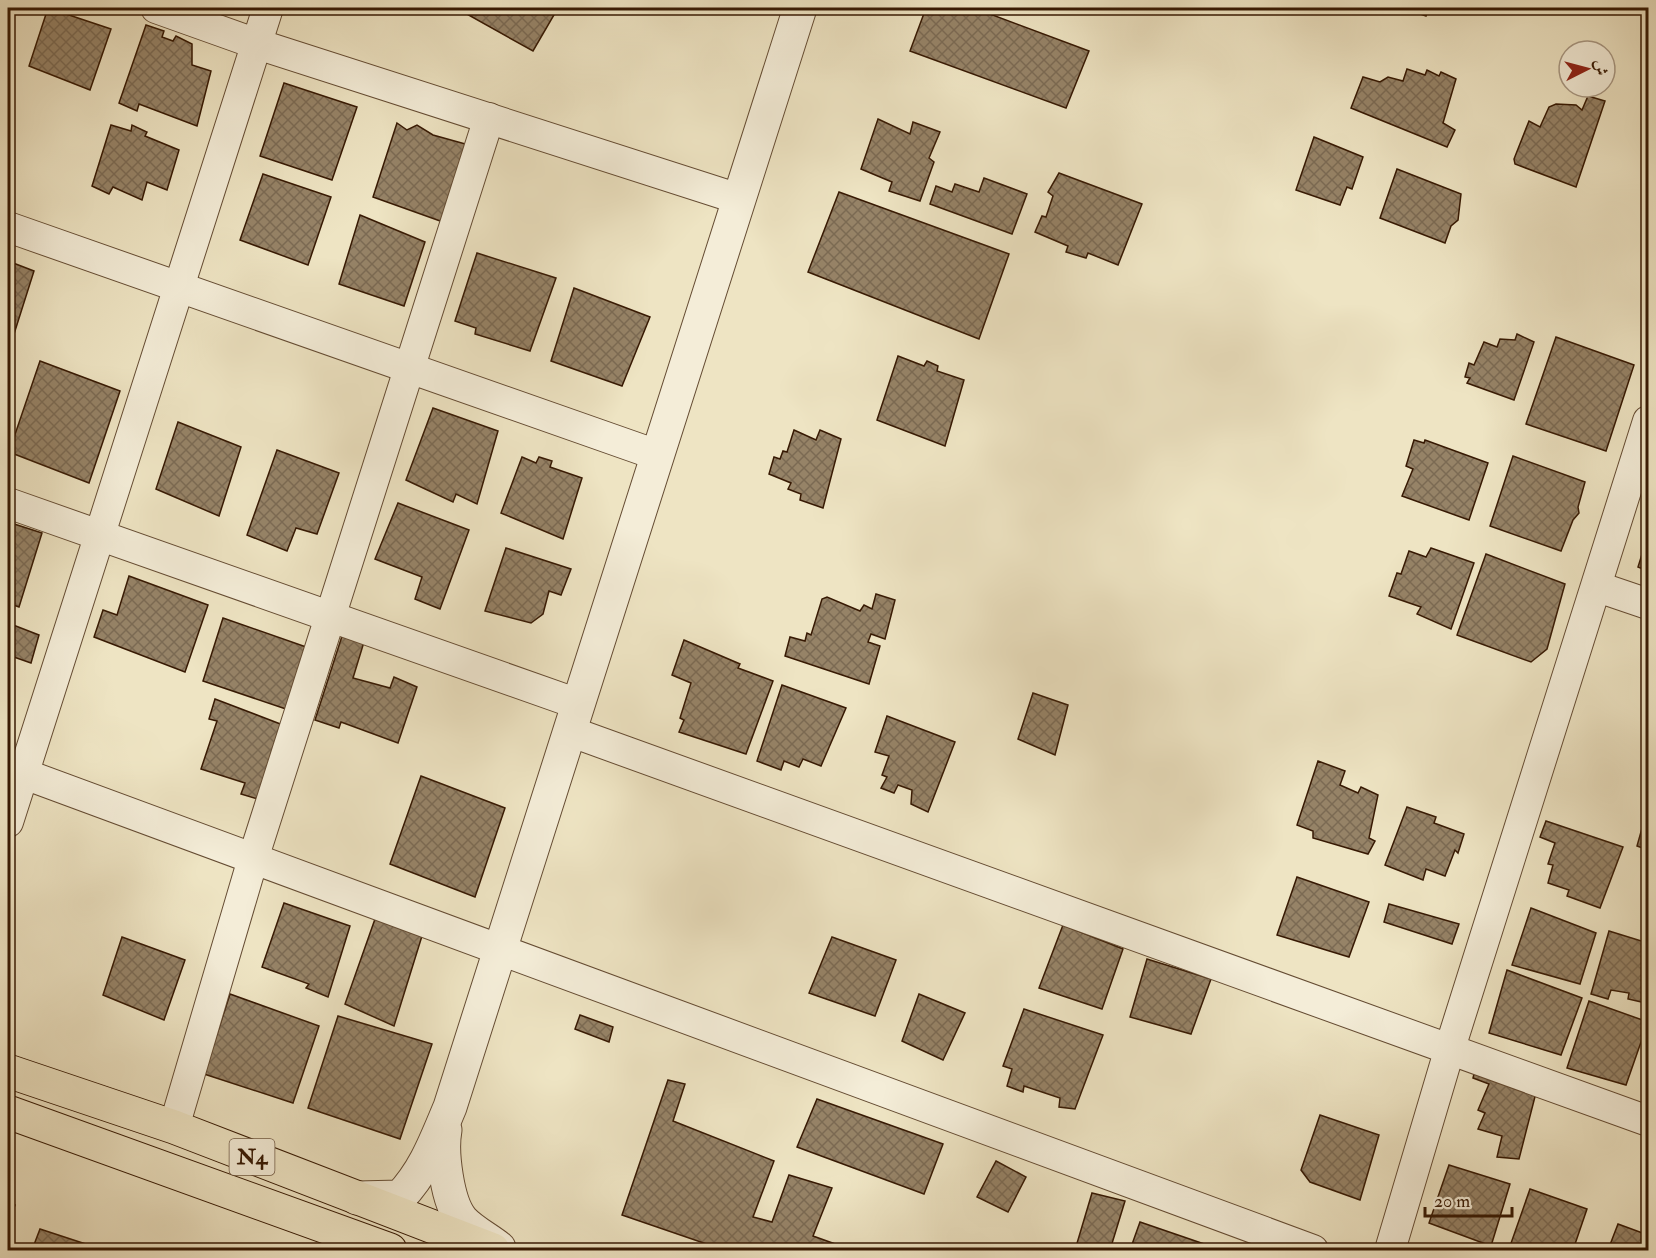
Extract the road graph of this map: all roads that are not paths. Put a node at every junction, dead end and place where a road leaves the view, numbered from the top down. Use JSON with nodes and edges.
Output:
{"nodes":[{"id":1,"x":156,"y":8,"type":"edge"},
{"id":2,"x":268,"y":8,"type":"edge"},
{"id":3,"x":800,"y":8,"type":"edge"},
{"id":4,"x":257,"y":44,"type":"junction"},
{"id":5,"x":489,"y":118,"type":"junction"},
{"id":6,"x":739,"y":199,"type":"junction"},
{"id":7,"x":8,"y":227,"type":"edge"},
{"id":8,"x":179,"y":287,"type":"junction"},
{"id":9,"x":410,"y":368,"type":"junction"},
{"id":10,"x":1648,"y":421,"type":"edge"},
{"id":11,"x":657,"y":455,"type":"junction"},
{"id":12,"x":8,"y":503,"type":"edge"},
{"id":13,"x":99,"y":536,"type":"junction"},
{"id":14,"x":1598,"y":587,"type":"junction"},
{"id":15,"x":1648,"y":604,"type":"edge"},
{"id":16,"x":330,"y":617,"type":"junction"},
{"id":17,"x":574,"y":717,"type":"junction"},
{"id":18,"x":15,"y":771,"type":"edge"},
{"id":19,"x":8,"y":822,"type":"edge"},
{"id":20,"x":253,"y":859,"type":"junction"},
{"id":21,"x":500,"y":951,"type":"junction"},
{"id":22,"x":1450,"y":1048,"type":"junction"},
{"id":23,"x":8,"y":1071,"type":"edge"},
{"id":24,"x":450,"y":1107,"type":"junction"},
{"id":25,"x":8,"y":1112,"type":"edge"},
{"id":26,"x":1648,"y":1121,"type":"edge"},
{"id":27,"x":174,"y":1127,"type":"junction"},
{"id":28,"x":357,"y":1198,"type":"junction"},
{"id":29,"x":390,"y":1251,"type":"edge"},
{"id":30,"x":493,"y":1251,"type":"edge"},
{"id":31,"x":502,"y":1251,"type":"edge"},
{"id":32,"x":1313,"y":1251,"type":"edge"},
{"id":33,"x":1389,"y":1251,"type":"edge"}],
"edges":[{"from":1,"to":4,"type":"street"},
{"from":2,"to":4,"type":"street"},
{"from":3,"to":6,"type":"street"},
{"from":4,"to":5,"type":"street"},
{"from":4,"to":8,"type":"street"},
{"from":5,"to":6,"type":"street"},
{"from":5,"to":9,"type":"street"},
{"from":6,"to":11,"type":"street"},
{"from":7,"to":8,"type":"street"},
{"from":8,"to":9,"type":"street"},
{"from":8,"to":13,"type":"street"},
{"from":9,"to":11,"type":"street"},
{"from":9,"to":16,"type":"street"},
{"from":10,"to":14,"type":"street"},
{"from":11,"to":17,"type":"street"},
{"from":12,"to":13,"type":"street"},
{"from":13,"to":16,"type":"street"},
{"from":13,"to":18,"type":"street"},
{"from":14,"to":15,"type":"street"},
{"from":14,"to":22,"type":"street"},
{"from":16,"to":17,"type":"street"},
{"from":16,"to":20,"type":"street"},
{"from":17,"to":21,"type":"street"},
{"from":17,"to":22,"type":"street"},
{"from":18,"to":19,"type":"street"},
{"from":18,"to":20,"type":"street"},
{"from":20,"to":21,"type":"street"},
{"from":20,"to":27,"type":"street"},
{"from":21,"to":24,"type":"street"},
{"from":21,"to":32,"type":"street"},
{"from":22,"to":26,"type":"street"},
{"from":22,"to":33,"type":"street"},
{"from":23,"to":27,"type":"highway","number":"N4"},
{"from":24,"to":28,"type":"street"},
{"from":24,"to":31,"type":"street"},
{"from":25,"to":29,"type":"highway","number":"N4"},
{"from":27,"to":28,"type":"highway","number":"N4"},
{"from":28,"to":30,"type":"highway","number":"N4"}]}
